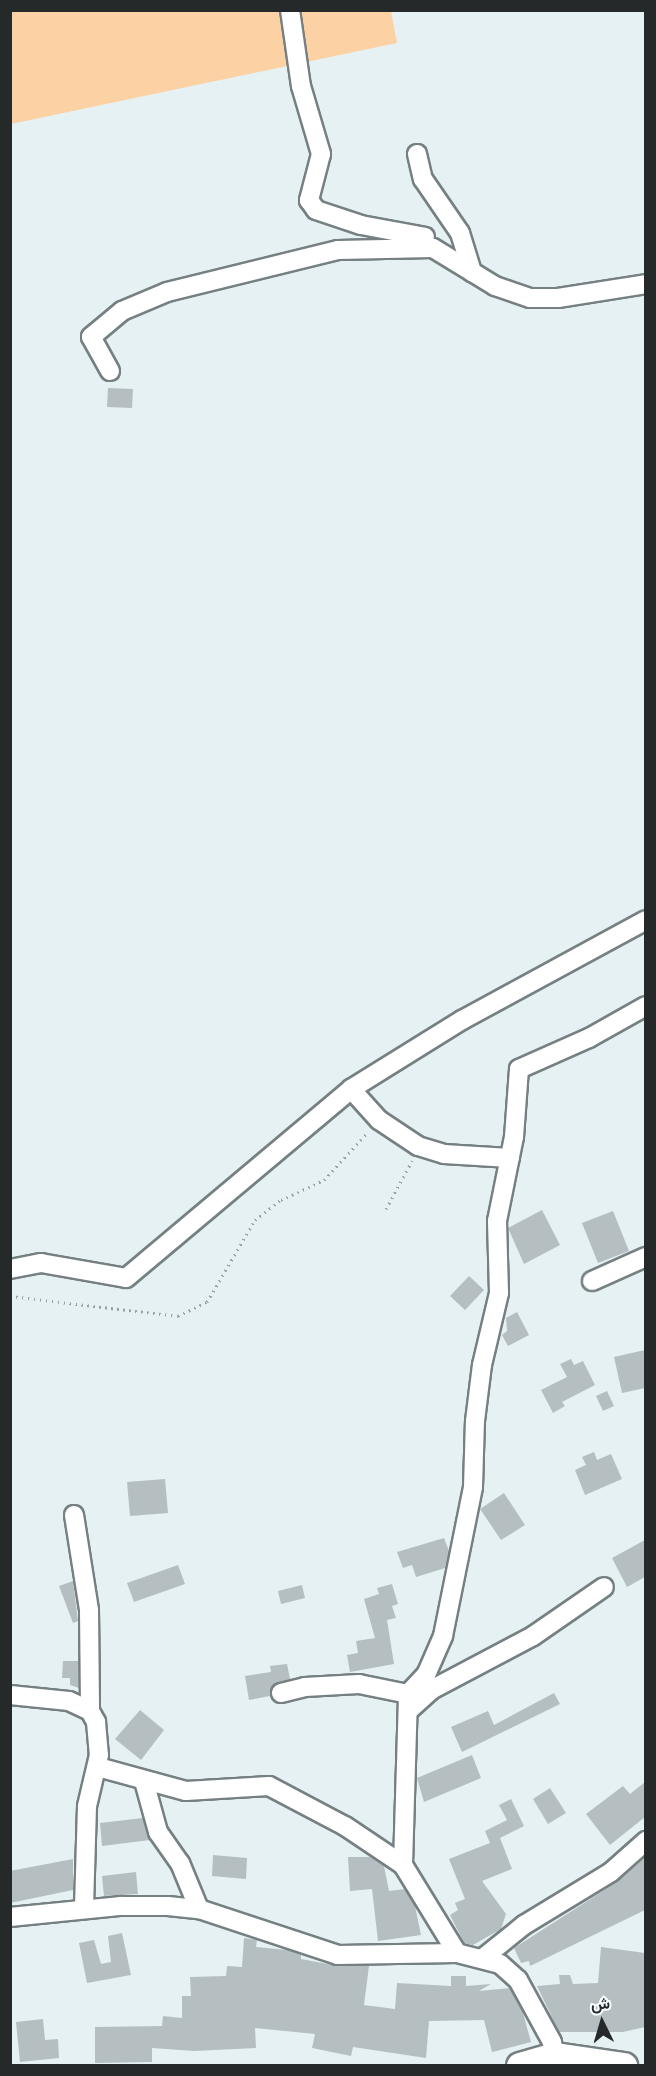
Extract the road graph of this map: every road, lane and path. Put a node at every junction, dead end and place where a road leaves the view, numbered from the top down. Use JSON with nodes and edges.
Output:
{"nodes":[{"id":1,"x":290,"y":10,"type":"edge"},
{"id":2,"x":417,"y":154,"type":"dead end"},
{"id":3,"x":472,"y":272,"type":"junction"},
{"id":4,"x":645,"y":284,"type":"edge"},
{"id":5,"x":110,"y":371,"type":"dead end"},
{"id":6,"x":645,"y":920,"type":"edge"},
{"id":7,"x":645,"y":1006,"type":"edge"},
{"id":8,"x":351,"y":1089,"type":"junction"},
{"id":9,"x":379,"y":1119,"type":"junction"},
{"id":10,"x":418,"y":1146,"type":"junction"},
{"id":11,"x":510,"y":1158,"type":"junction"},
{"id":12,"x":386,"y":1209,"type":"dead end"},
{"id":13,"x":644,"y":1264,"type":"edge"},
{"id":14,"x":10,"y":1269,"type":"edge"},
{"id":15,"x":592,"y":1281,"type":"dead end"},
{"id":16,"x":10,"y":1296,"type":"edge"},
{"id":17,"x":74,"y":1515,"type":"dead end"},
{"id":18,"x":604,"y":1587,"type":"dead end"},
{"id":19,"x":281,"y":1693,"type":"dead end"},
{"id":20,"x":10,"y":1695,"type":"edge"},
{"id":21,"x":408,"y":1702,"type":"junction"},
{"id":22,"x":90,"y":1711,"type":"junction"},
{"id":23,"x":98,"y":1767,"type":"junction"},
{"id":24,"x":144,"y":1781,"type":"junction"},
{"id":25,"x":645,"y":1842,"type":"edge"},
{"id":26,"x":403,"y":1865,"type":"junction"},
{"id":27,"x":84,"y":1908,"type":"junction"},
{"id":28,"x":199,"y":1909,"type":"junction"},
{"id":29,"x":10,"y":1917,"type":"edge"},
{"id":30,"x":457,"y":1953,"type":"junction"},
{"id":31,"x":483,"y":1958,"type":"junction"},
{"id":32,"x":557,"y":2061,"type":"edge"},
{"id":33,"x":520,"y":2066,"type":"edge"},
{"id":34,"x":624,"y":2066,"type":"edge"}],
"edges":[{"from":1,"to":3,"type":"street"},
{"from":2,"to":3,"type":"street"},
{"from":3,"to":4,"type":"street"},
{"from":3,"to":5,"type":"street"},
{"from":6,"to":8,"type":"street"},
{"from":7,"to":11,"type":"street"},
{"from":8,"to":9,"type":"street"},
{"from":8,"to":14,"type":"street"},
{"from":9,"to":10,"type":"street"},
{"from":9,"to":16,"type":"path"},
{"from":10,"to":11,"type":"street"},
{"from":10,"to":12,"type":"path"},
{"from":11,"to":21,"type":"street"},
{"from":13,"to":15,"type":"street"},
{"from":17,"to":22,"type":"street"},
{"from":18,"to":21,"type":"street"},
{"from":19,"to":21,"type":"street"},
{"from":20,"to":22,"type":"street"},
{"from":21,"to":26,"type":"street"},
{"from":22,"to":23,"type":"street"},
{"from":23,"to":24,"type":"street"},
{"from":23,"to":27,"type":"street"},
{"from":24,"to":26,"type":"street"},
{"from":24,"to":28,"type":"street"},
{"from":25,"to":31,"type":"street"},
{"from":26,"to":30,"type":"street"},
{"from":27,"to":28,"type":"street"},
{"from":27,"to":29,"type":"street"},
{"from":28,"to":30,"type":"street"},
{"from":30,"to":31,"type":"street"},
{"from":31,"to":32,"type":"street"},
{"from":32,"to":33,"type":"main road"},
{"from":32,"to":34,"type":"main road"}]}
